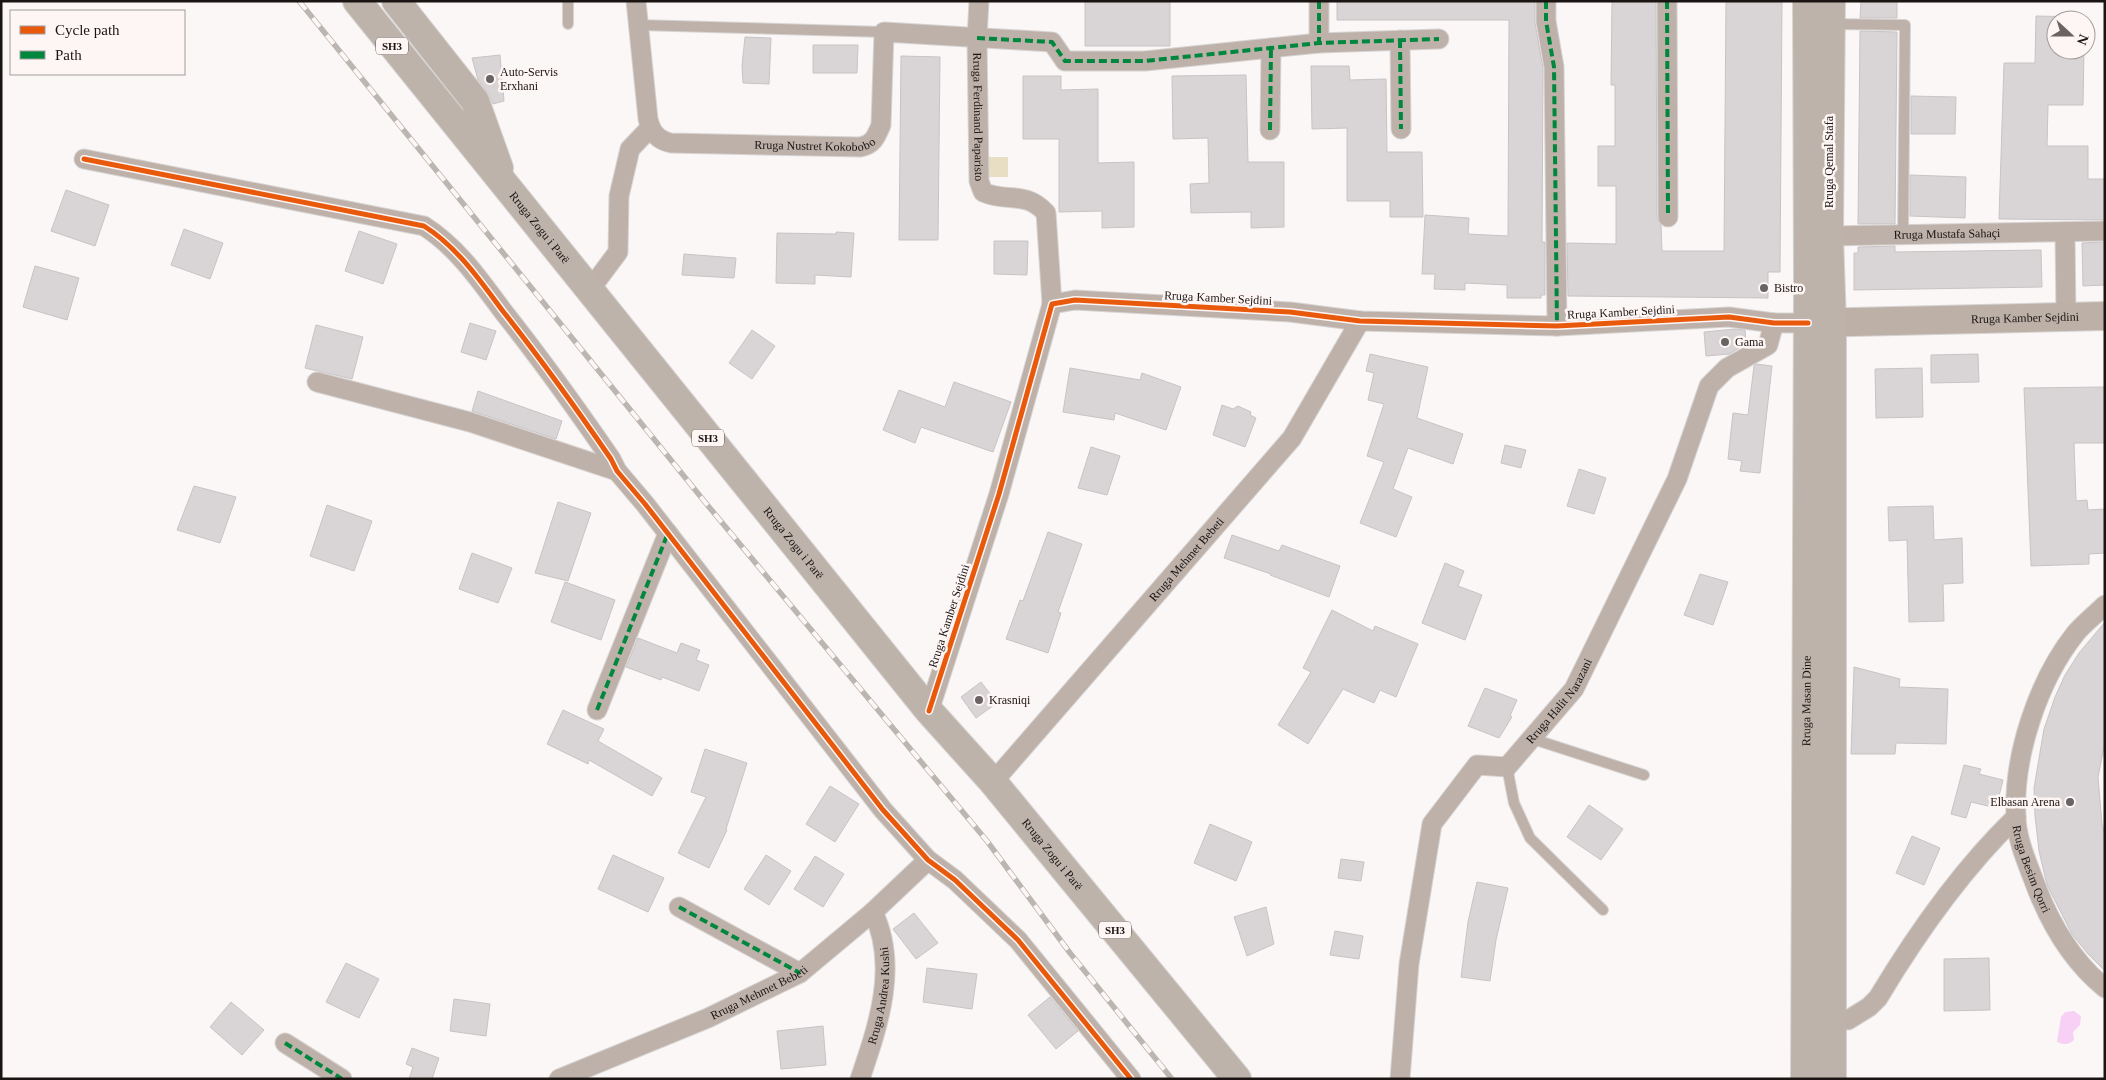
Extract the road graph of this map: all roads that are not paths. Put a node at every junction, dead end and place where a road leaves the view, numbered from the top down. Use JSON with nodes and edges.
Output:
{"nodes":[{"id":1,"x":357,"y":1,"type":"edge"},
{"id":2,"x":396,"y":1,"type":"edge"},
{"id":3,"x":568,"y":1,"type":"edge"},
{"id":4,"x":636,"y":1,"type":"edge"},
{"id":5,"x":979,"y":1,"type":"edge"},
{"id":6,"x":1319,"y":1,"type":"edge"},
{"id":7,"x":1546,"y":1,"type":"edge"},
{"id":8,"x":1667,"y":1,"type":"edge"},
{"id":9,"x":1807,"y":1,"type":"edge"},
{"id":10,"x":1831,"y":13,"type":"edge"},
{"id":11,"x":568,"y":24,"type":"dead end"},
{"id":12,"x":638,"y":25,"type":"junction"},
{"id":13,"x":884,"y":32,"type":"junction"},
{"id":14,"x":977,"y":38,"type":"junction"},
{"id":15,"x":1439,"y":39,"type":"dead end"},
{"id":16,"x":1400,"y":40,"type":"junction"},
{"id":17,"x":1319,"y":42,"type":"junction"},
{"id":18,"x":1271,"y":48,"type":"junction"},
{"id":19,"x":650,"y":128,"type":"junction"},
{"id":20,"x":1401,"y":129,"type":"dead end"},
{"id":21,"x":1270,"y":130,"type":"dead end"},
{"id":22,"x":84,"y":159,"type":"dead end"},
{"id":23,"x":506,"y":188,"type":"junction"},
{"id":24,"x":1668,"y":217,"type":"dead end"},
{"id":25,"x":2105,"y":231,"type":"edge"},
{"id":26,"x":2065,"y":232,"type":"junction"},
{"id":27,"x":1903,"y":235,"type":"junction"},
{"id":28,"x":1829,"y":236,"type":"junction"},
{"id":29,"x":589,"y":291,"type":"junction"},
{"id":30,"x":1052,"y":304,"type":"junction"},
{"id":31,"x":2105,"y":316,"type":"edge"},
{"id":32,"x":2066,"y":317,"type":"junction"},
{"id":33,"x":1360,"y":321,"type":"junction"},
{"id":34,"x":1774,"y":323,"type":"junction"},
{"id":35,"x":1820,"y":323,"type":"junction"},
{"id":36,"x":1556,"y":326,"type":"junction"},
{"id":37,"x":317,"y":382,"type":"dead end"},
{"id":38,"x":617,"y":471,"type":"junction"},
{"id":39,"x":668,"y":534,"type":"junction"},
{"id":40,"x":2105,"y":606,"type":"edge"},
{"id":41,"x":597,"y":710,"type":"dead end"},
{"id":42,"x":929,"y":711,"type":"junction"},
{"id":43,"x":1533,"y":739,"type":"junction"},
{"id":44,"x":1507,"y":767,"type":"junction"},
{"id":45,"x":1644,"y":775,"type":"dead end"},
{"id":46,"x":993,"y":782,"type":"junction"},
{"id":47,"x":2016,"y":817,"type":"junction"},
{"id":48,"x":928,"y":860,"type":"junction"},
{"id":49,"x":679,"y":907,"type":"dead end"},
{"id":50,"x":1603,"y":910,"type":"dead end"},
{"id":51,"x":873,"y":912,"type":"junction"},
{"id":52,"x":800,"y":973,"type":"junction"},
{"id":53,"x":2105,"y":988,"type":"edge"},
{"id":54,"x":1832,"y":1020,"type":"junction"},
{"id":55,"x":285,"y":1043,"type":"dead end"},
{"id":56,"x":342,"y":1079,"type":"edge"},
{"id":57,"x":559,"y":1079,"type":"edge"},
{"id":58,"x":860,"y":1079,"type":"edge"},
{"id":59,"x":1131,"y":1079,"type":"edge"},
{"id":60,"x":1236,"y":1079,"type":"edge"},
{"id":61,"x":1400,"y":1079,"type":"edge"},
{"id":62,"x":1804,"y":1079,"type":"edge"},
{"id":63,"x":1832,"y":1079,"type":"edge"}],
"edges":[{"from":1,"to":23,"type":"main road","name":"Rruga Zogu i Parë","number":"SH3"},
{"from":2,"to":23,"type":"main road"},
{"from":3,"to":11,"type":"lane"},
{"from":4,"to":12,"type":"street"},
{"from":5,"to":14,"type":"street","name":"Rruga Ferdinand Paparisto"},
{"from":6,"to":17,"type":"street"},
{"from":7,"to":36,"type":"street"},
{"from":8,"to":24,"type":"street"},
{"from":9,"to":35,"type":"main road","name":"Rruga Qemal Stafa"},
{"from":10,"to":27,"type":"lane"},
{"from":10,"to":28,"type":"main road","name":"Rruga Qemal Stafa"},
{"from":12,"to":13,"type":"lane"},
{"from":12,"to":19,"type":"street"},
{"from":13,"to":14,"type":"street"},
{"from":13,"to":19,"type":"street","name":"Rruga Nustret Kokobobo"},
{"from":14,"to":18,"type":"street"},
{"from":14,"to":30,"type":"street","name":"Rruga Ferdinand Paparisto"},
{"from":15,"to":16,"type":"street"},
{"from":16,"to":17,"type":"street"},
{"from":16,"to":20,"type":"street"},
{"from":17,"to":18,"type":"street"},
{"from":18,"to":21,"type":"street"},
{"from":19,"to":29,"type":"street"},
{"from":22,"to":38,"type":"street"},
{"from":23,"to":29,"type":"main road","name":"Rruga Zogu i Parë","number":"SH3"},
{"from":25,"to":26,"type":"street","name":"Rruga Mustafa Sahaçi"},
{"from":26,"to":27,"type":"street","name":"Rruga Mustafa Sahaçi"},
{"from":26,"to":32,"type":"street"},
{"from":27,"to":28,"type":"street","name":"Rruga Mustafa Sahaçi"},
{"from":28,"to":35,"type":"main road","name":"Rruga Qemal Stafa"},
{"from":29,"to":42,"type":"main road","name":"Rruga Zogu i Parë","number":"SH3"},
{"from":30,"to":33,"type":"street","name":"Rruga Kamber Sejdini"},
{"from":30,"to":42,"type":"street","name":"Rruga Kamber Sejdini"},
{"from":31,"to":32,"type":"main road","name":"Rruga Kamber Sejdini"},
{"from":32,"to":35,"type":"main road","name":"Rruga Kamber Sejdini"},
{"from":33,"to":36,"type":"street","name":"Rruga Kamber Sejdini"},
{"from":33,"to":46,"type":"street","name":"Rruga Mehmet Bebeti"},
{"from":34,"to":35,"type":"street","name":"Rruga Kamber Sejdini"},
{"from":34,"to":36,"type":"street","name":"Rruga Kamber Sejdini"},
{"from":34,"to":43,"type":"street","name":"Rruga Halit Narazani"},
{"from":35,"to":54,"type":"main road"},
{"from":35,"to":62,"type":"main road","name":"Rruga Masan Dine"},
{"from":37,"to":38,"type":"street"},
{"from":38,"to":39,"type":"street"},
{"from":39,"to":41,"type":"street"},
{"from":39,"to":48,"type":"street"},
{"from":40,"to":47,"type":"street","name":"Rruga Besim Qorri"},
{"from":42,"to":46,"type":"main road","name":"Rruga Zogu i Parë","number":"SH3"},
{"from":43,"to":44,"type":"street","name":"Rruga Halit Narazani"},
{"from":43,"to":45,"type":"lane"},
{"from":44,"to":50,"type":"lane"},
{"from":44,"to":61,"type":"street"},
{"from":46,"to":60,"type":"main road","name":"Rruga Zogu i Parë","number":"SH3"},
{"from":47,"to":53,"type":"street","name":"Rruga Besim Qorri"},
{"from":47,"to":54,"type":"street"},
{"from":48,"to":51,"type":"street","name":"Rruga Mehmet Bebeti"},
{"from":48,"to":59,"type":"street"},
{"from":49,"to":52,"type":"street"},
{"from":51,"to":52,"type":"street","name":"Rruga Mehmet Bebeti"},
{"from":51,"to":58,"type":"street","name":"Rruga Andrea Kushi"},
{"from":52,"to":57,"type":"street","name":"Rruga Mehmet Bebeti"},
{"from":54,"to":63,"type":"main road"},
{"from":55,"to":56,"type":"street"}]}
